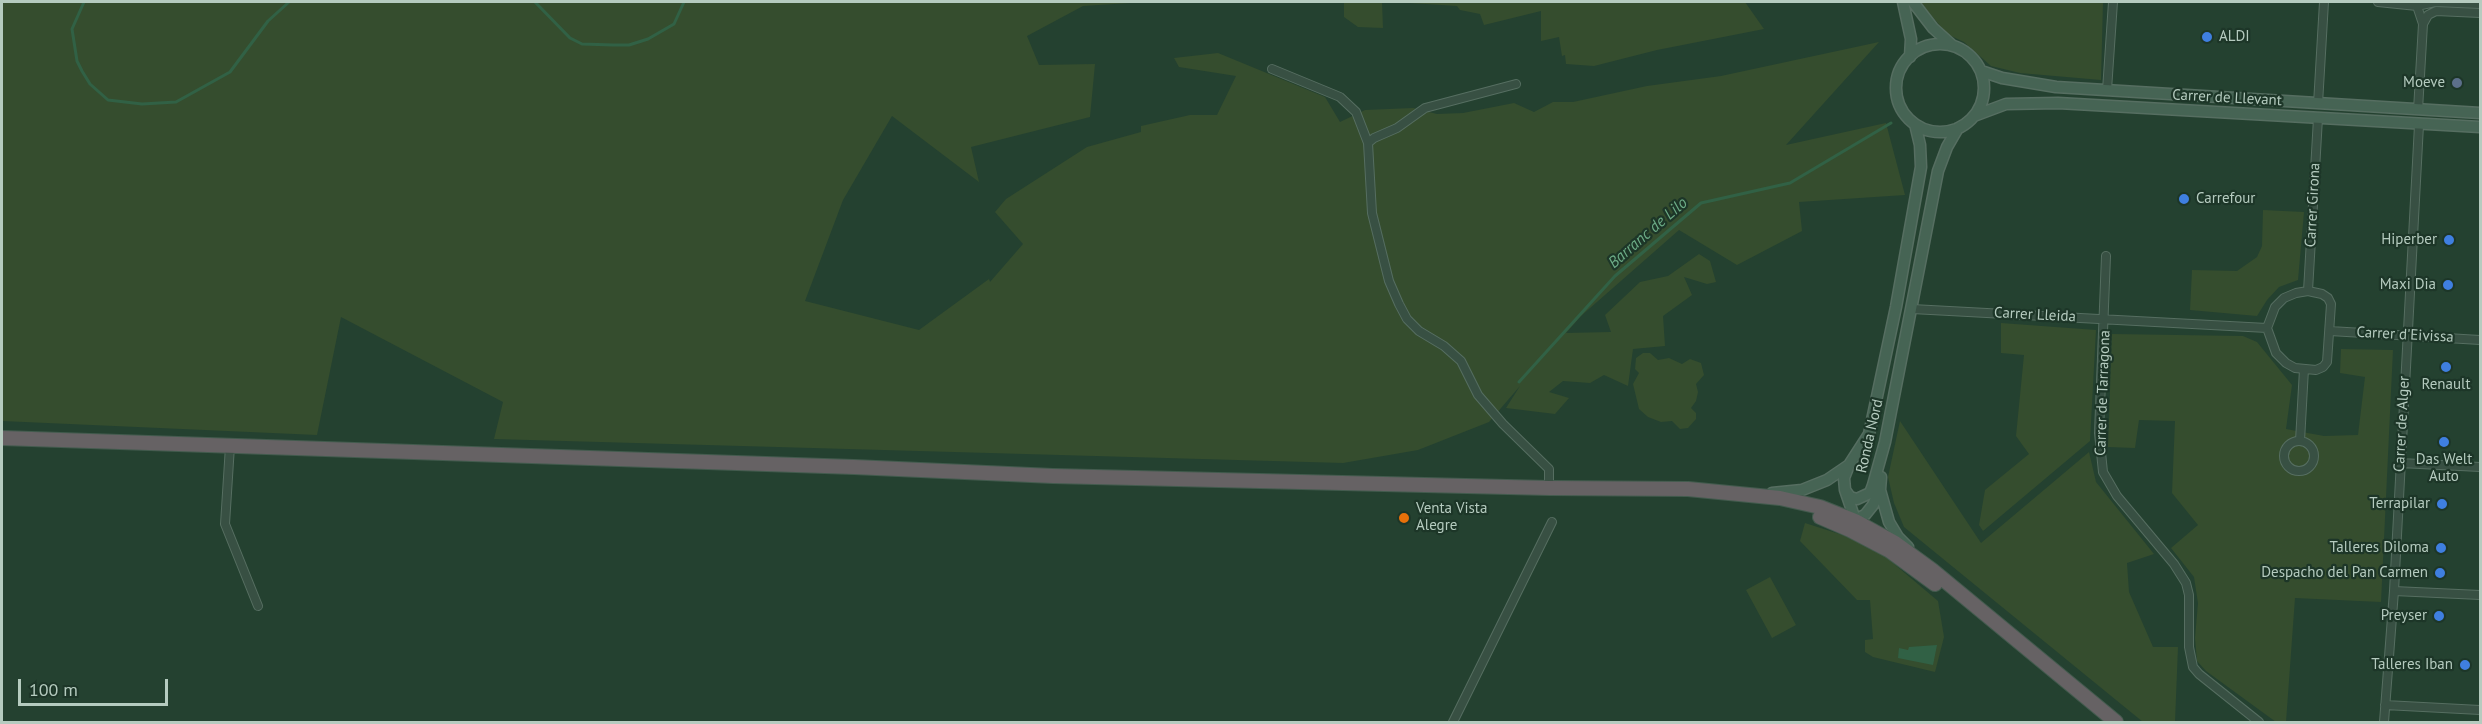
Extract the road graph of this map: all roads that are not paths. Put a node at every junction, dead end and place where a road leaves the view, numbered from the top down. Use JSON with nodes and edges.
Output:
{"nodes":[{"id":1,"x":1903,"y":2,"type":"edge"},
{"id":2,"x":1913,"y":2,"type":"edge"},
{"id":3,"x":2113,"y":2,"type":"edge"},
{"id":4,"x":2324,"y":2,"type":"edge"},
{"id":5,"x":2378,"y":2,"type":"edge"},
{"id":6,"x":2481,"y":4,"type":"edge"},
{"id":7,"x":2417,"y":6,"type":"junction"},
{"id":8,"x":2481,"y":13,"type":"edge"},
{"id":9,"x":2423,"y":24,"type":"junction"},
{"id":10,"x":1953,"y":47,"type":"junction"},
{"id":11,"x":1910,"y":57,"type":"junction"},
{"id":12,"x":1272,"y":69,"type":"dead end"},
{"id":13,"x":1981,"y":71,"type":"junction"},
{"id":14,"x":1516,"y":84,"type":"dead end"},
{"id":15,"x":2107,"y":90,"type":"junction"},
{"id":16,"x":2318,"y":104,"type":"junction"},
{"id":17,"x":2418,"y":110,"type":"junction"},
{"id":18,"x":2481,"y":113,"type":"edge"},
{"id":19,"x":1974,"y":116,"type":"junction"},
{"id":20,"x":2318,"y":118,"type":"junction"},
{"id":21,"x":1915,"y":124,"type":"junction"},
{"id":22,"x":2419,"y":125,"type":"junction"},
{"id":23,"x":1958,"y":128,"type":"junction"},
{"id":24,"x":2481,"y":128,"type":"edge"},
{"id":25,"x":1368,"y":142,"type":"junction"},
{"id":26,"x":2106,"y":256,"type":"dead end"},
{"id":27,"x":2308,"y":291,"type":"junction"},
{"id":28,"x":1912,"y":309,"type":"junction"},
{"id":29,"x":2105,"y":319,"type":"junction"},
{"id":30,"x":2267,"y":328,"type":"junction"},
{"id":31,"x":2330,"y":331,"type":"junction"},
{"id":32,"x":2408,"y":334,"type":"junction"},
{"id":33,"x":2481,"y":340,"type":"edge"},
{"id":34,"x":2304,"y":369,"type":"junction"},
{"id":35,"x":2,"y":438,"type":"edge"},
{"id":36,"x":2300,"y":441,"type":"dead end"},
{"id":37,"x":230,"y":446,"type":"junction"},
{"id":38,"x":2400,"y":463,"type":"junction"},
{"id":39,"x":1879,"y":464,"type":"junction"},
{"id":40,"x":1849,"y":465,"type":"junction"},
{"id":41,"x":2481,"y":467,"type":"edge"},
{"id":42,"x":1549,"y":488,"type":"junction"},
{"id":43,"x":1568,"y":489,"type":"junction"},
{"id":44,"x":1845,"y":490,"type":"junction"},
{"id":45,"x":1880,"y":490,"type":"junction"},
{"id":46,"x":1736,"y":492,"type":"junction"},
{"id":47,"x":1823,"y":518,"type":"junction"},
{"id":48,"x":1855,"y":521,"type":"junction"},
{"id":49,"x":1552,"y":522,"type":"dead end"},
{"id":50,"x":1868,"y":539,"type":"junction"},
{"id":51,"x":1932,"y":570,"type":"junction"},
{"id":52,"x":2394,"y":591,"type":"junction"},
{"id":53,"x":2481,"y":595,"type":"edge"},
{"id":54,"x":258,"y":606,"type":"dead end"},
{"id":55,"x":2088,"y":697,"type":"junction"},
{"id":56,"x":2385,"y":705,"type":"junction"},
{"id":57,"x":2481,"y":710,"type":"edge"},
{"id":58,"x":2102,"y":720,"type":"edge"},
{"id":59,"x":1453,"y":723,"type":"edge"},
{"id":60,"x":2116,"y":723,"type":"edge"},
{"id":61,"x":2123,"y":723,"type":"edge"},
{"id":62,"x":2259,"y":723,"type":"edge"},
{"id":63,"x":2384,"y":723,"type":"edge"}],
"edges":[{"from":1,"to":11,"type":"main road","name":"Ronda Nord"},
{"from":2,"to":10,"type":"main road"},
{"from":3,"to":15,"type":"street"},
{"from":4,"to":16,"type":"street"},
{"from":5,"to":7,"type":"street"},
{"from":6,"to":7,"type":"street"},
{"from":7,"to":9,"type":"street"},
{"from":8,"to":9,"type":"street"},
{"from":9,"to":17,"type":"street"},
{"from":10,"to":11,"type":"main road"},
{"from":10,"to":13,"type":"main road"},
{"from":11,"to":21,"type":"main road","name":"Ronda Nord"},
{"from":12,"to":25,"type":"street"},
{"from":13,"to":15,"type":"main road","name":"Carrer de Llevant"},
{"from":13,"to":19,"type":"main road"},
{"from":14,"to":25,"type":"street"},
{"from":15,"to":16,"type":"main road","name":"Carrer de Llevant"},
{"from":16,"to":17,"type":"main road","name":"Carrer de Llevant"},
{"from":17,"to":18,"type":"main road","name":"Carrer de Llevant"},
{"from":19,"to":20,"type":"main road","name":"Carrer de Llevant"},
{"from":19,"to":23,"type":"main road","name":"Ronda Nord"},
{"from":20,"to":22,"type":"main road","name":"Carrer de Llevant"},
{"from":20,"to":27,"type":"street","name":"Carrer Girona"},
{"from":21,"to":23,"type":"main road"},
{"from":21,"to":40,"type":"main road","name":"Ronda Nord"},
{"from":22,"to":24,"type":"main road","name":"Carrer de Llevant"},
{"from":22,"to":32,"type":"street","name":"Carrer de Alger"},
{"from":23,"to":28,"type":"main road","name":"Ronda Nord"},
{"from":25,"to":42,"type":"street"},
{"from":26,"to":29,"type":"street","name":"Carrer de Tarragona"},
{"from":27,"to":30,"type":"street"},
{"from":27,"to":31,"type":"street"},
{"from":28,"to":29,"type":"street","name":"Carrer Lleida"},
{"from":28,"to":39,"type":"main road","name":"Ronda Nord"},
{"from":29,"to":30,"type":"street","name":"Carrer Lleida"},
{"from":29,"to":62,"type":"street","name":"Carrer de Tarragona"},
{"from":30,"to":34,"type":"street"},
{"from":31,"to":32,"type":"street","name":"Carrer d'Eivissa"},
{"from":31,"to":34,"type":"street"},
{"from":32,"to":33,"type":"street","name":"Carrer d'Eivissa"},
{"from":32,"to":38,"type":"street","name":"Carrer de Alger"},
{"from":34,"to":36,"type":"street"},
{"from":35,"to":37,"type":"highway"},
{"from":37,"to":42,"type":"highway"},
{"from":37,"to":54,"type":"street"},
{"from":38,"to":41,"type":"street"},
{"from":38,"to":52,"type":"street","name":"Carrer de Alger"},
{"from":39,"to":44,"type":"main road","name":"Ronda Nord"},
{"from":39,"to":45,"type":"main road"},
{"from":40,"to":44,"type":"main road","name":"Ronda Nord"},
{"from":40,"to":46,"type":"main road"},
{"from":42,"to":43,"type":"highway"},
{"from":43,"to":46,"type":"highway"},
{"from":43,"to":47,"type":"highway"},
{"from":44,"to":48,"type":"main road"},
{"from":45,"to":48,"type":"main road"},
{"from":45,"to":51,"type":"main road"},
{"from":46,"to":48,"type":"highway"},
{"from":47,"to":48,"type":"main road"},
{"from":47,"to":50,"type":"highway"},
{"from":48,"to":50,"type":"main road"},
{"from":48,"to":51,"type":"highway"},
{"from":49,"to":59,"type":"street"},
{"from":50,"to":58,"type":"highway"},
{"from":51,"to":55,"type":"highway"},
{"from":52,"to":53,"type":"street"},
{"from":52,"to":56,"type":"street","name":"Carrer de Alger"},
{"from":55,"to":60,"type":"highway"},
{"from":55,"to":61,"type":"highway"},
{"from":56,"to":57,"type":"street"},
{"from":56,"to":63,"type":"street","name":"Carrer de Alger"}]}
